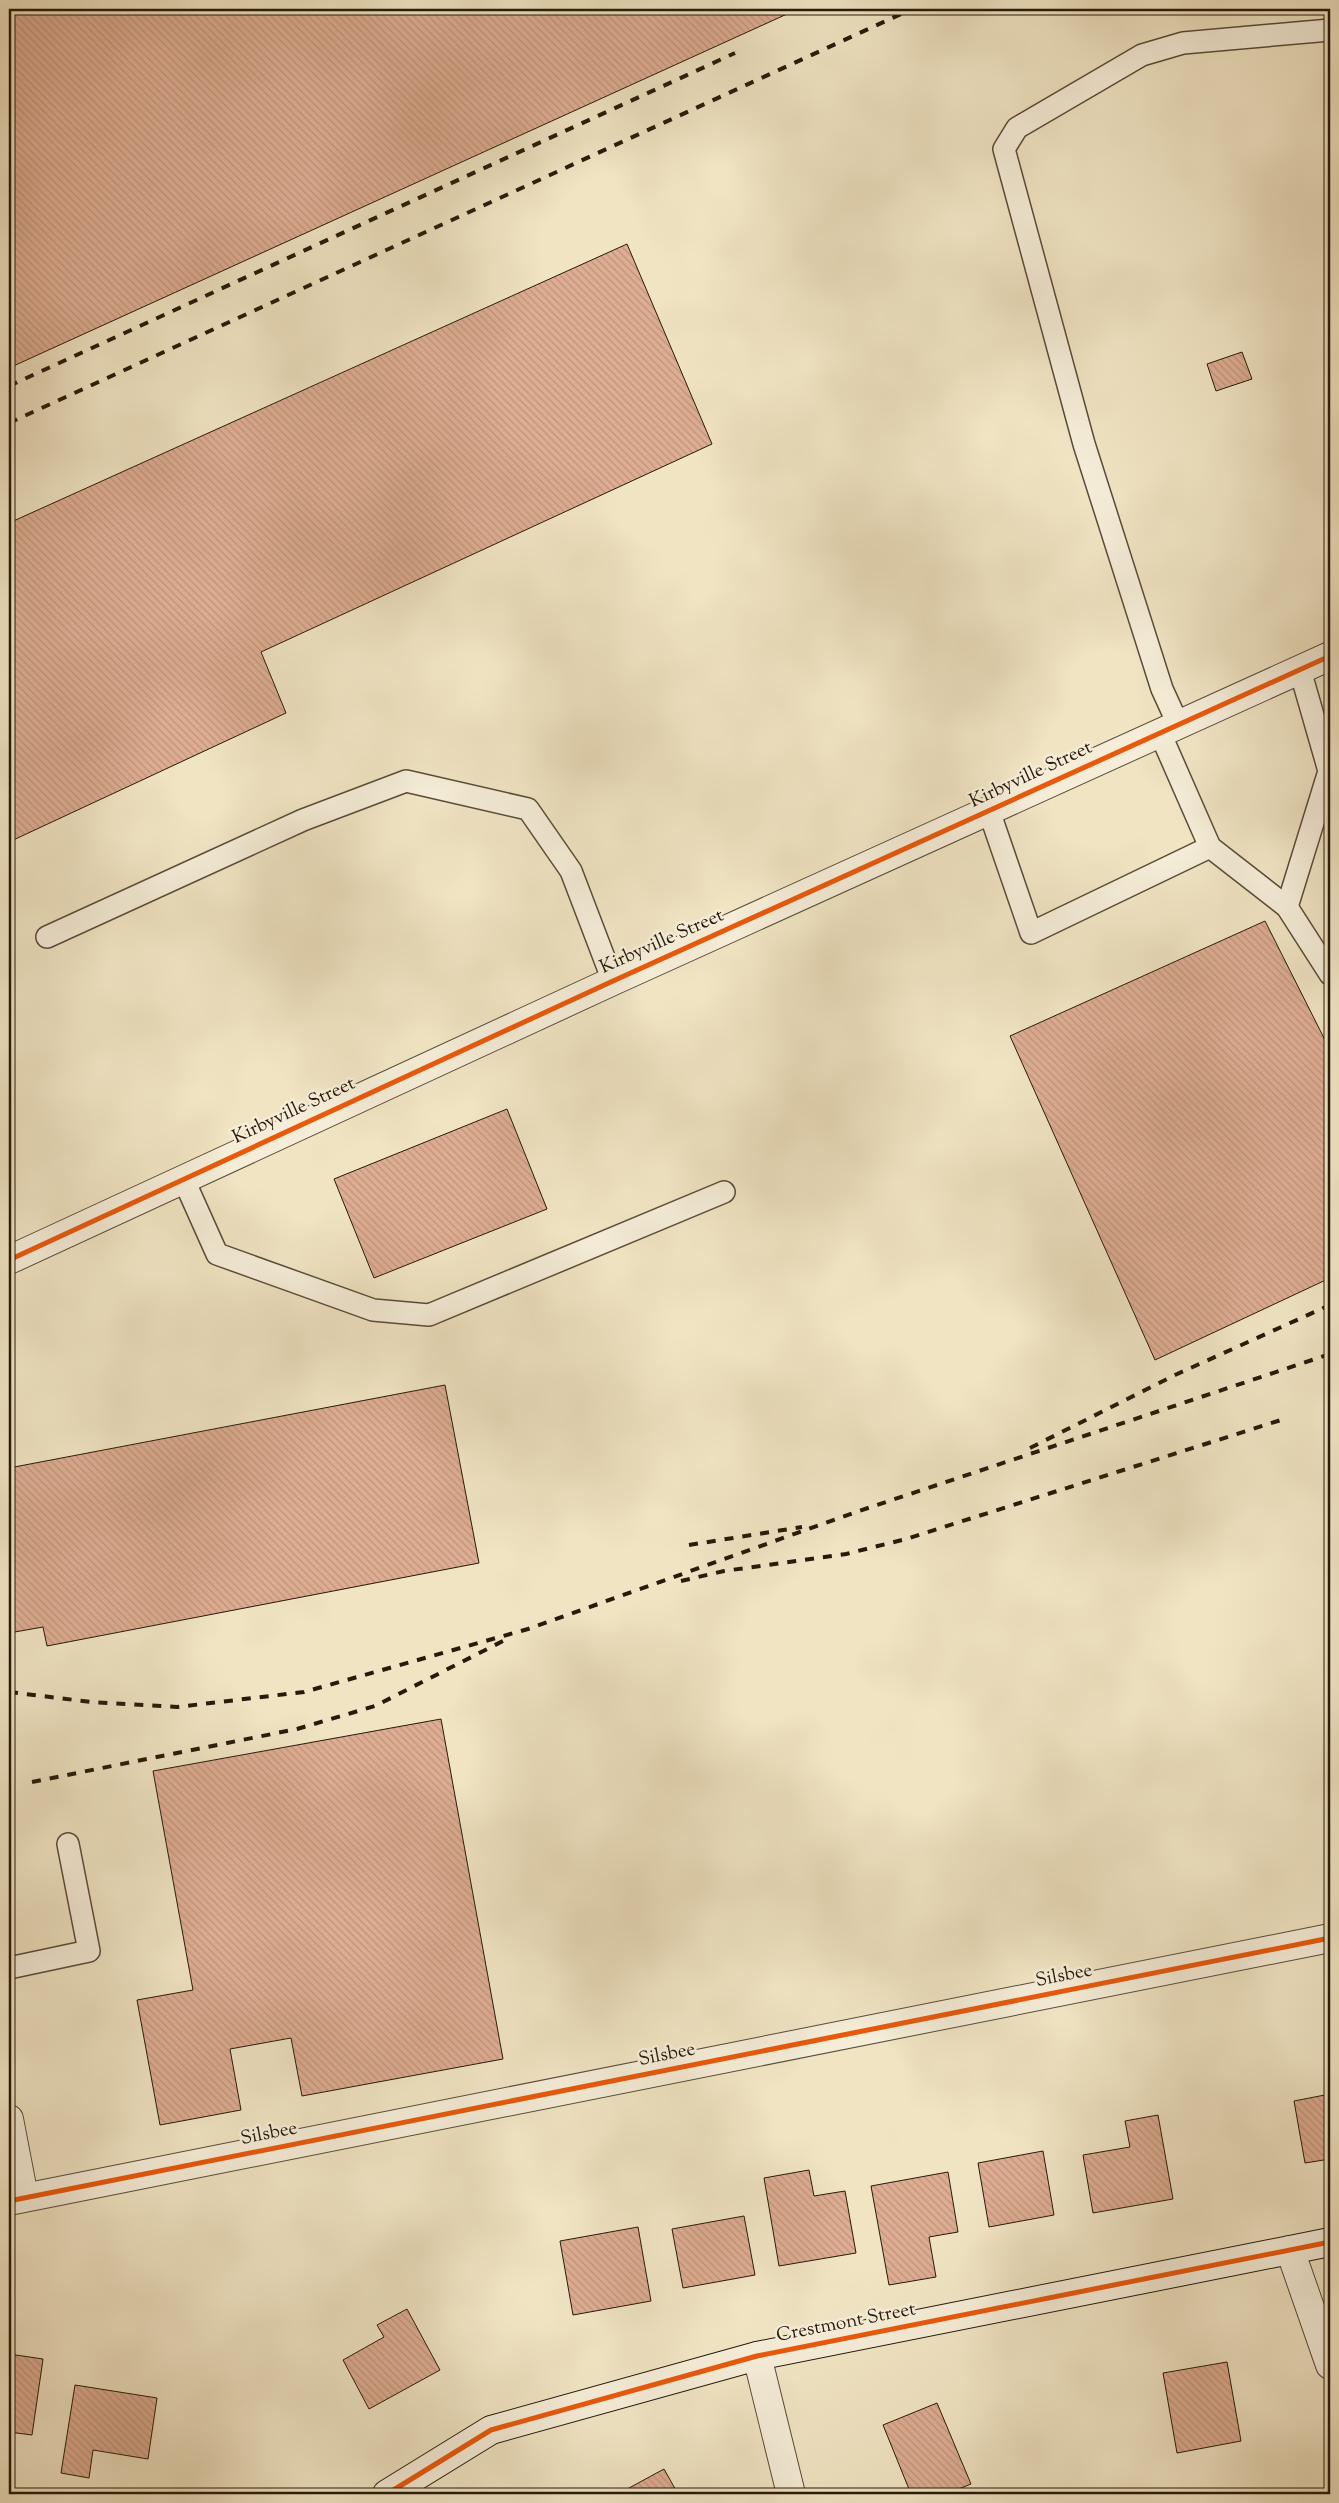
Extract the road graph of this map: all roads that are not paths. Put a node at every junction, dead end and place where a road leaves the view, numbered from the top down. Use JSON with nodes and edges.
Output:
{"nodes":[{"id":1,"x":1330,"y":30,"type":"edge"},
{"id":2,"x":1330,"y":656,"type":"edge"},
{"id":3,"x":1300,"y":670,"type":"junction"},
{"id":4,"x":1169,"y":728,"type":"junction"},
{"id":5,"x":989,"y":811,"type":"junction"},
{"id":6,"x":1210,"y":847,"type":"junction"},
{"id":7,"x":1287,"y":907,"type":"junction"},
{"id":8,"x":47,"y":937,"type":"dead end"},
{"id":9,"x":1330,"y":974,"type":"edge"},
{"id":10,"x":613,"y":980,"type":"junction"},
{"id":11,"x":183,"y":1178,"type":"junction"},
{"id":12,"x":724,"y":1192,"type":"dead end"},
{"id":13,"x":9,"y":1260,"type":"edge"},
{"id":14,"x":68,"y":1844,"type":"dead end"},
{"id":15,"x":1330,"y":1938,"type":"edge"},
{"id":16,"x":9,"y":1968,"type":"edge"},
{"id":17,"x":9,"y":2119,"type":"edge"},
{"id":18,"x":17,"y":2199,"type":"edge"},
{"id":19,"x":1330,"y":2242,"type":"edge"},
{"id":20,"x":1290,"y":2250,"type":"junction"},
{"id":21,"x":757,"y":2356,"type":"junction"},
{"id":22,"x":1330,"y":2366,"type":"edge"},
{"id":23,"x":387,"y":2494,"type":"edge"},
{"id":24,"x":791,"y":2494,"type":"edge"}],
"edges":[{"from":1,"to":4,"type":"lane"},
{"from":2,"to":3,"type":"street","name":"Kirbyville Street"},
{"from":3,"to":4,"type":"street","name":"Kirbyville Street"},
{"from":3,"to":7,"type":"lane"},
{"from":4,"to":5,"type":"street","name":"Kirbyville Street"},
{"from":4,"to":6,"type":"lane"},
{"from":5,"to":6,"type":"lane"},
{"from":5,"to":10,"type":"street","name":"Kirbyville Street"},
{"from":6,"to":7,"type":"lane"},
{"from":7,"to":9,"type":"lane"},
{"from":8,"to":10,"type":"lane"},
{"from":10,"to":11,"type":"street","name":"Kirbyville Street"},
{"from":11,"to":12,"type":"lane"},
{"from":11,"to":13,"type":"street","name":"Kirbyville Street"},
{"from":14,"to":16,"type":"lane"},
{"from":15,"to":18,"type":"street","name":"Silsbee"},
{"from":17,"to":18,"type":"street"},
{"from":19,"to":20,"type":"street","name":"Crestmont Street"},
{"from":20,"to":21,"type":"street","name":"Crestmont Street"},
{"from":20,"to":22,"type":"street"},
{"from":21,"to":23,"type":"street","name":"Crestmont Street"},
{"from":21,"to":24,"type":"street"}]}
